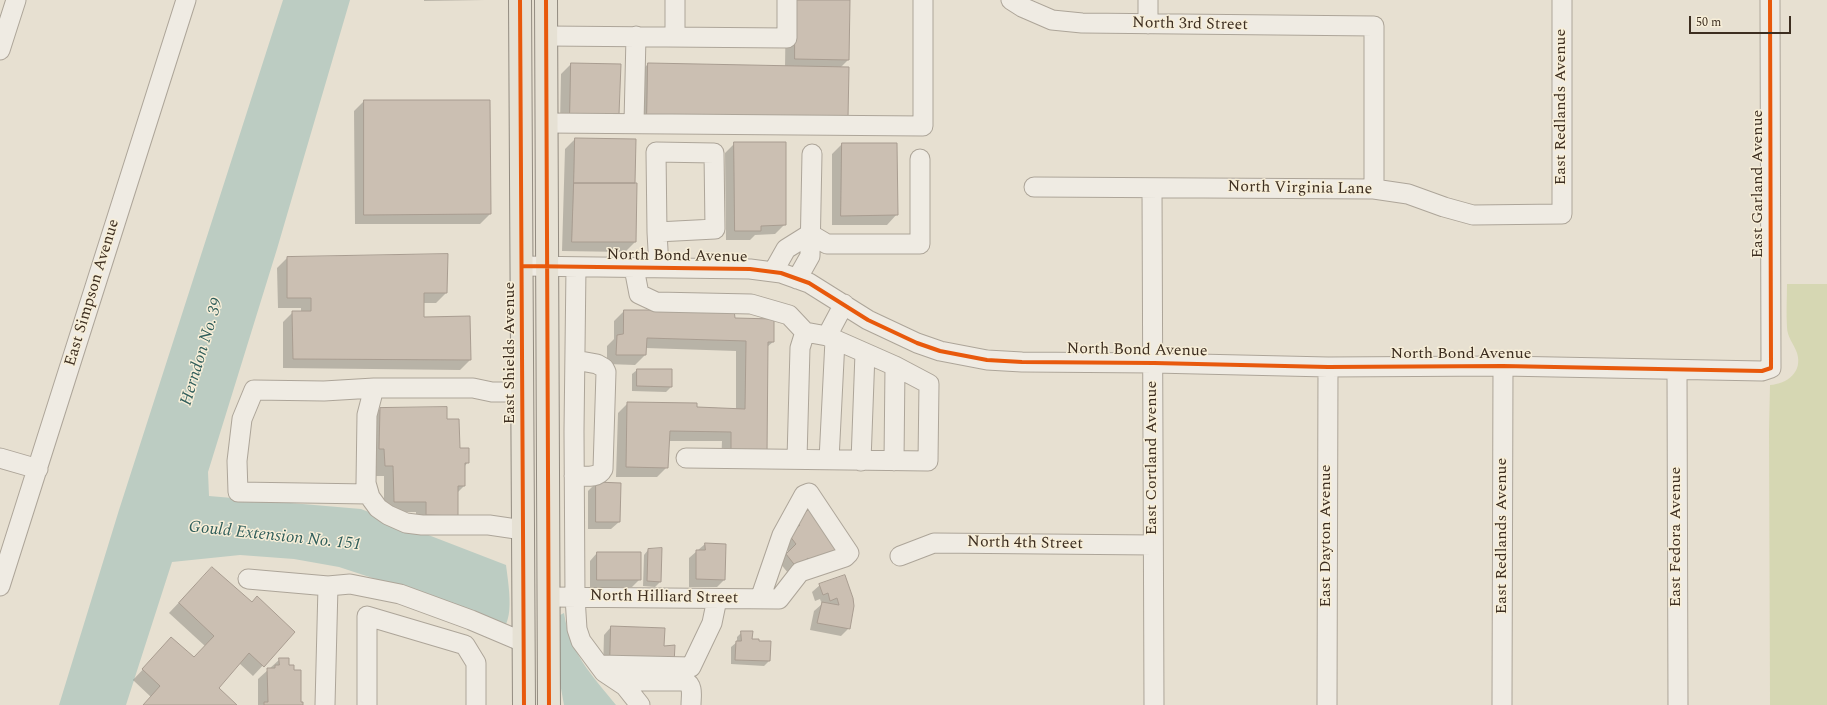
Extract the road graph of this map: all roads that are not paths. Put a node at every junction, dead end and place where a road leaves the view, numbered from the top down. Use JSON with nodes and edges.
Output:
{"nodes":[{"id":1,"x":16,"y":0,"type":"edge"},
{"id":2,"x":186,"y":0,"type":"edge"},
{"id":3,"x":520,"y":0,"type":"edge"},
{"id":4,"x":546,"y":0,"type":"edge"},
{"id":5,"x":675,"y":0,"type":"edge"},
{"id":6,"x":787,"y":0,"type":"edge"},
{"id":7,"x":923,"y":0,"type":"edge"},
{"id":8,"x":1011,"y":0,"type":"edge"},
{"id":9,"x":1148,"y":0,"type":"edge"},
{"id":10,"x":1562,"y":0,"type":"edge"},
{"id":11,"x":1770,"y":0,"type":"edge"},
{"id":12,"x":1148,"y":24,"type":"junction"},
{"id":13,"x":546,"y":36,"type":"junction"},
{"id":14,"x":636,"y":36,"type":"junction"},
{"id":15,"x":675,"y":37,"type":"junction"},
{"id":16,"x":0,"y":50,"type":"edge"},
{"id":17,"x":546,"y":122,"type":"junction"},
{"id":18,"x":634,"y":123,"type":"junction"},
{"id":19,"x":812,"y":154,"type":"dead end"},
{"id":20,"x":920,"y":159,"type":"dead end"},
{"id":21,"x":1034,"y":188,"type":"dead end"},
{"id":22,"x":1152,"y":188,"type":"junction"},
{"id":23,"x":1374,"y":189,"type":"junction"},
{"id":24,"x":1562,"y":214,"type":"joint"},
{"id":25,"x":657,"y":232,"type":"junction"},
{"id":26,"x":810,"y":234,"type":"junction"},
{"id":27,"x":522,"y":266,"type":"junction"},
{"id":28,"x":546,"y":266,"type":"junction"},
{"id":29,"x":576,"y":267,"type":"junction"},
{"id":30,"x":634,"y":268,"type":"junction"},
{"id":31,"x":659,"y":268,"type":"junction"},
{"id":32,"x":773,"y":272,"type":"junction"},
{"id":33,"x":797,"y":279,"type":"junction"},
{"id":34,"x":844,"y":304,"type":"junction"},
{"id":35,"x":805,"y":332,"type":"junction"},
{"id":36,"x":831,"y":338,"type":"junction"},
{"id":37,"x":917,"y":343,"type":"junction"},
{"id":38,"x":865,"y":353,"type":"junction"},
{"id":39,"x":575,"y":360,"type":"junction"},
{"id":40,"x":1154,"y":362,"type":"junction"},
{"id":41,"x":1503,"y":366,"type":"junction"},
{"id":42,"x":1328,"y":367,"type":"junction"},
{"id":43,"x":900,"y":368,"type":"junction"},
{"id":44,"x":1771,"y":368,"type":"joint"},
{"id":45,"x":1677,"y":370,"type":"junction"},
{"id":46,"x":374,"y":388,"type":"junction"},
{"id":47,"x":523,"y":392,"type":"junction"},
{"id":48,"x":0,"y":458,"type":"edge"},
{"id":49,"x":686,"y":458,"type":"dead end"},
{"id":50,"x":797,"y":460,"type":"junction"},
{"id":51,"x":829,"y":460,"type":"junction"},
{"id":52,"x":861,"y":461,"type":"junction"},
{"id":53,"x":894,"y":461,"type":"junction"},
{"id":54,"x":38,"y":469,"type":"junction"},
{"id":55,"x":574,"y":476,"type":"junction"},
{"id":56,"x":369,"y":494,"type":"junction"},
{"id":57,"x":523,"y":530,"type":"junction"},
{"id":58,"x":1153,"y":545,"type":"junction"},
{"id":59,"x":900,"y":556,"type":"dead end"},
{"id":60,"x":248,"y":579,"type":"dead end"},
{"id":61,"x":0,"y":586,"type":"edge"},
{"id":62,"x":328,"y":586,"type":"junction"},
{"id":63,"x":549,"y":597,"type":"junction"},
{"id":64,"x":575,"y":597,"type":"junction"},
{"id":65,"x":717,"y":599,"type":"junction"},
{"id":66,"x":760,"y":599,"type":"junction"},
{"id":67,"x":484,"y":626,"type":"junction"},
{"id":68,"x":523,"y":642,"type":"junction"},
{"id":69,"x":465,"y":645,"type":"junction"},
{"id":70,"x":599,"y":665,"type":"junction"},
{"id":71,"x":625,"y":686,"type":"junction"},
{"id":72,"x":325,"y":705,"type":"edge"},
{"id":73,"x":367,"y":705,"type":"edge"},
{"id":74,"x":476,"y":705,"type":"edge"},
{"id":75,"x":524,"y":705,"type":"edge"},
{"id":76,"x":536,"y":705,"type":"edge"},
{"id":77,"x":549,"y":705,"type":"edge"},
{"id":78,"x":640,"y":705,"type":"edge"},
{"id":79,"x":691,"y":705,"type":"edge"},
{"id":80,"x":1154,"y":705,"type":"edge"},
{"id":81,"x":1327,"y":705,"type":"edge"},
{"id":82,"x":1502,"y":705,"type":"edge"},
{"id":83,"x":1678,"y":705,"type":"edge"}],
"edges":[{"from":1,"to":16,"type":"street"},
{"from":2,"to":54,"type":"street","name":"East Simpson Avenue"},
{"from":3,"to":27,"type":"main road","name":"East Shields Avenue"},
{"from":4,"to":13,"type":"main road"},
{"from":5,"to":15,"type":"street"},
{"from":6,"to":15,"type":"street"},
{"from":7,"to":18,"type":"street"},
{"from":8,"to":12,"type":"street","name":"North 3rd Street"},
{"from":9,"to":12,"type":"street"},
{"from":10,"to":24,"type":"street","name":"East Redlands Avenue"},
{"from":11,"to":44,"type":"street","name":"East Garland Avenue"},
{"from":12,"to":23,"type":"street","name":"North 3rd Street"},
{"from":13,"to":14,"type":"street"},
{"from":13,"to":17,"type":"main road"},
{"from":14,"to":15,"type":"street"},
{"from":14,"to":18,"type":"street"},
{"from":17,"to":18,"type":"street"},
{"from":17,"to":28,"type":"main road"},
{"from":19,"to":26,"type":"street"},
{"from":20,"to":26,"type":"street"},
{"from":21,"to":22,"type":"street","name":"North Virginia Lane"},
{"from":22,"to":23,"type":"street","name":"North Virginia Lane"},
{"from":22,"to":40,"type":"street","name":"East Cortland Avenue"},
{"from":23,"to":24,"type":"street","name":"North Virginia Lane"},
{"from":25,"to":25,"type":"street"},
{"from":25,"to":31,"type":"street"},
{"from":26,"to":32,"type":"street"},
{"from":26,"to":33,"type":"street"},
{"from":27,"to":28,"type":"street","name":"North Bond Avenue"},
{"from":27,"to":47,"type":"main road","name":"East Shields Avenue"},
{"from":28,"to":29,"type":"street","name":"North Bond Avenue"},
{"from":28,"to":63,"type":"main road"},
{"from":29,"to":30,"type":"street","name":"North Bond Avenue"},
{"from":29,"to":39,"type":"street"},
{"from":30,"to":31,"type":"street","name":"North Bond Avenue"},
{"from":30,"to":35,"type":"street"},
{"from":31,"to":32,"type":"street","name":"North Bond Avenue"},
{"from":32,"to":33,"type":"street","name":"North Bond Avenue"},
{"from":33,"to":34,"type":"street","name":"North Bond Avenue"},
{"from":34,"to":36,"type":"street"},
{"from":34,"to":37,"type":"street","name":"North Bond Avenue"},
{"from":35,"to":36,"type":"street"},
{"from":35,"to":50,"type":"street"},
{"from":36,"to":38,"type":"street"},
{"from":36,"to":51,"type":"street"},
{"from":37,"to":40,"type":"street","name":"North Bond Avenue"},
{"from":37,"to":43,"type":"street"},
{"from":38,"to":43,"type":"street"},
{"from":38,"to":52,"type":"street"},
{"from":39,"to":55,"type":"street"},
{"from":39,"to":55,"type":"street"},
{"from":40,"to":42,"type":"street","name":"North Bond Avenue"},
{"from":40,"to":58,"type":"street","name":"East Cortland Avenue"},
{"from":41,"to":42,"type":"street","name":"North Bond Avenue"},
{"from":41,"to":45,"type":"street","name":"North Bond Avenue"},
{"from":41,"to":82,"type":"street","name":"East Redlands Avenue"},
{"from":42,"to":81,"type":"street","name":"East Dayton Avenue"},
{"from":43,"to":53,"type":"street"},
{"from":43,"to":53,"type":"street"},
{"from":44,"to":45,"type":"street","name":"North Bond Avenue"},
{"from":45,"to":83,"type":"street","name":"East Fedora Avenue"},
{"from":46,"to":47,"type":"street"},
{"from":46,"to":56,"type":"street"},
{"from":46,"to":56,"type":"street"},
{"from":47,"to":57,"type":"main road","name":"East Shields Avenue"},
{"from":48,"to":54,"type":"street"},
{"from":49,"to":50,"type":"street"},
{"from":50,"to":51,"type":"street"},
{"from":51,"to":52,"type":"street"},
{"from":52,"to":53,"type":"street"},
{"from":54,"to":61,"type":"street","name":"East Simpson Avenue"},
{"from":55,"to":64,"type":"street"},
{"from":56,"to":57,"type":"street"},
{"from":57,"to":63,"type":"main road"},
{"from":57,"to":68,"type":"main road","name":"East Shields Avenue"},
{"from":58,"to":59,"type":"street","name":"North 4th Street"},
{"from":58,"to":80,"type":"street","name":"East Cortland Avenue"},
{"from":60,"to":62,"type":"street"},
{"from":62,"to":67,"type":"street"},
{"from":62,"to":72,"type":"street"},
{"from":63,"to":64,"type":"street","name":"North Hilliard Street"},
{"from":63,"to":77,"type":"main road"},
{"from":64,"to":65,"type":"street","name":"North Hilliard Street"},
{"from":64,"to":70,"type":"street"},
{"from":65,"to":66,"type":"street","name":"North Hilliard Street"},
{"from":65,"to":70,"type":"street"},
{"from":66,"to":66,"type":"street","name":"North Hilliard Street"},
{"from":67,"to":68,"type":"street"},
{"from":67,"to":69,"type":"street"},
{"from":68,"to":75,"type":"main road","name":"East Shields Avenue"},
{"from":68,"to":76,"type":"main road"},
{"from":69,"to":73,"type":"street"},
{"from":69,"to":74,"type":"street"},
{"from":70,"to":71,"type":"street"},
{"from":71,"to":78,"type":"street"},
{"from":71,"to":79,"type":"street"}]}
